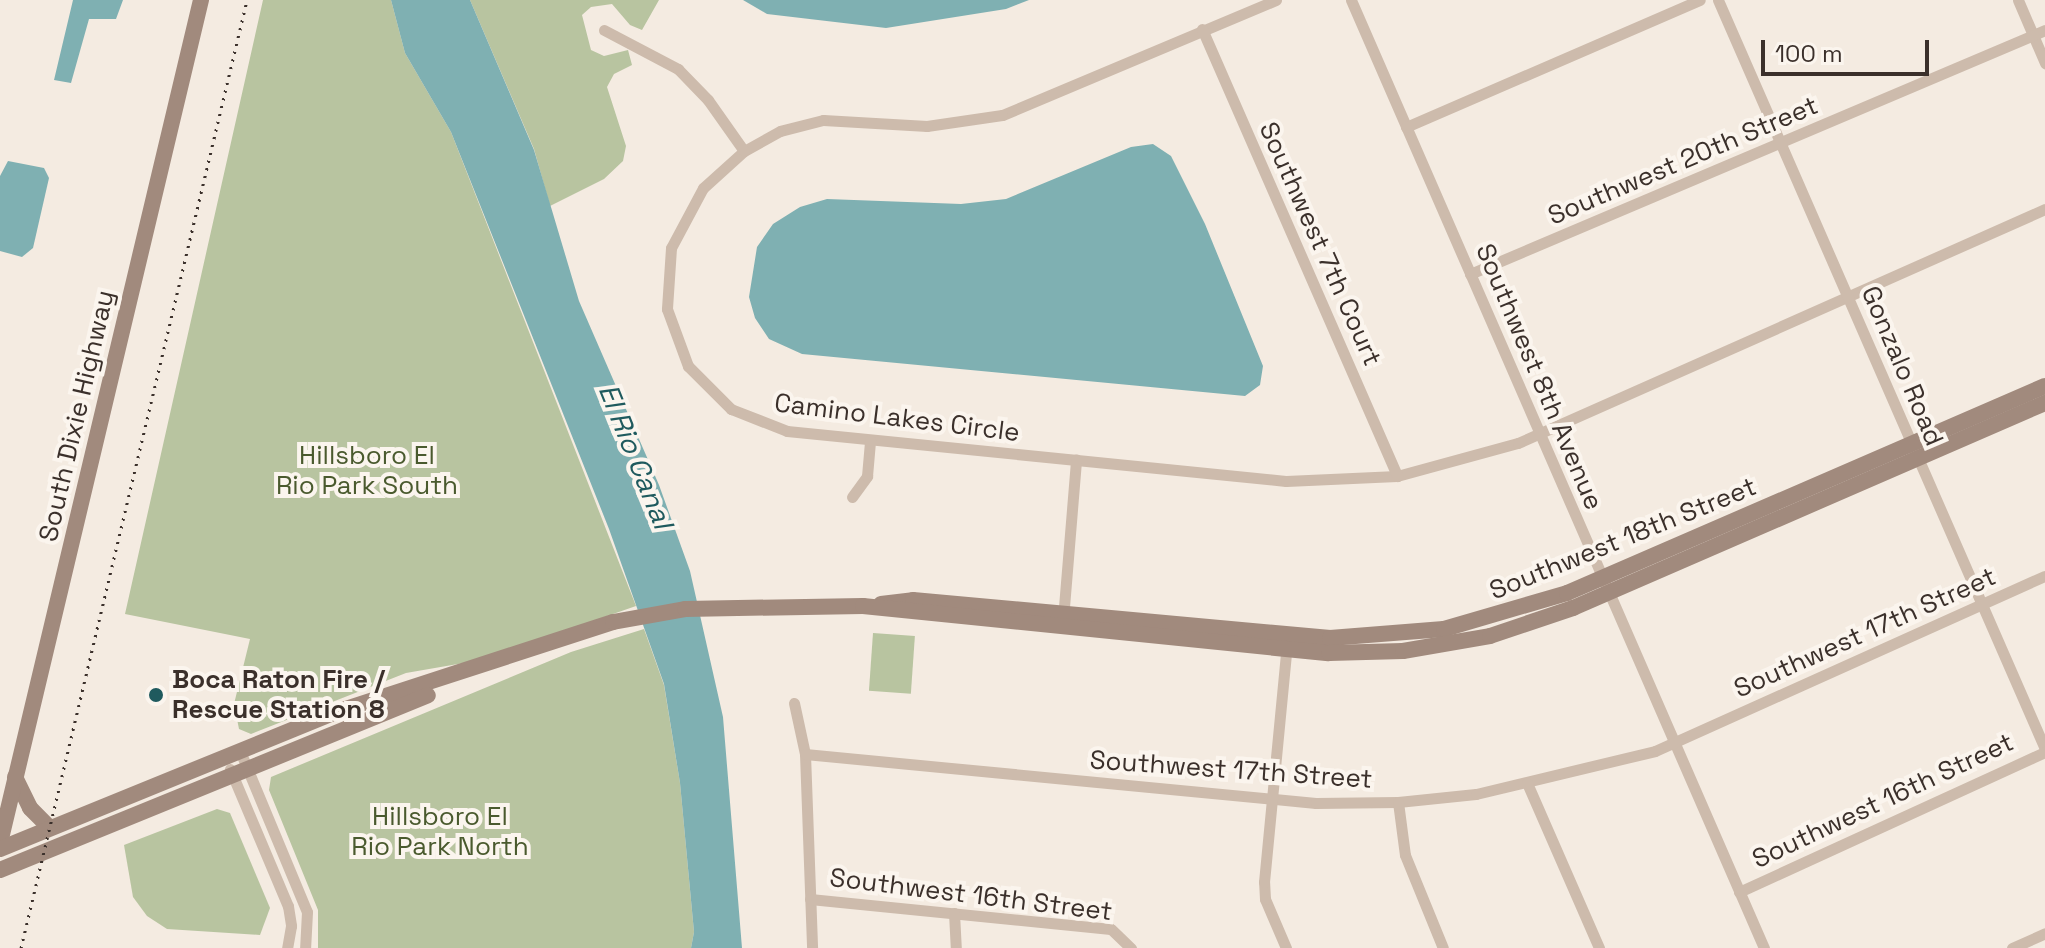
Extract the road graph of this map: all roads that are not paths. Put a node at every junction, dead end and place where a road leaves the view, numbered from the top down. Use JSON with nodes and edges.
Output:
{"nodes":[{"id":1,"x":201,"y":0,"type":"edge"},
{"id":2,"x":1276,"y":0,"type":"edge"},
{"id":3,"x":1351,"y":0,"type":"edge"},
{"id":4,"x":1700,"y":0,"type":"edge"},
{"id":5,"x":1718,"y":0,"type":"edge"},
{"id":6,"x":2018,"y":0,"type":"edge"},
{"id":7,"x":1202,"y":29,"type":"junction"},
{"id":8,"x":604,"y":30,"type":"dead end"},
{"id":9,"x":2045,"y":30,"type":"edge"},
{"id":10,"x":2033,"y":35,"type":"junction"},
{"id":11,"x":2045,"y":63,"type":"edge"},
{"id":12,"x":1406,"y":127,"type":"junction"},
{"id":13,"x":1782,"y":145,"type":"junction"},
{"id":14,"x":744,"y":151,"type":"junction"},
{"id":15,"x":2045,"y":209,"type":"edge"},
{"id":16,"x":1470,"y":274,"type":"junction"},
{"id":17,"x":1848,"y":295,"type":"junction"},
{"id":18,"x":2045,"y":386,"type":"edge"},
{"id":19,"x":2045,"y":403,"type":"edge"},
{"id":20,"x":1539,"y":433,"type":"junction"},
{"id":21,"x":870,"y":440,"type":"junction"},
{"id":22,"x":1915,"y":451,"type":"junction"},
{"id":23,"x":1076,"y":460,"type":"junction"},
{"id":24,"x":1397,"y":476,"type":"junction"},
{"id":25,"x":852,"y":497,"type":"dead end"},
{"id":26,"x":2045,"y":576,"type":"edge"},
{"id":27,"x":1605,"y":585,"type":"junction"},
{"id":28,"x":1981,"y":604,"type":"junction"},
{"id":29,"x":1063,"y":621,"type":"junction"},
{"id":30,"x":1287,"y":643,"type":"junction"},
{"id":31,"x":488,"y":667,"type":"junction"},
{"id":32,"x":794,"y":703,"type":"dead end"},
{"id":33,"x":1674,"y":743,"type":"junction"},
{"id":34,"x":2045,"y":750,"type":"edge"},
{"id":35,"x":232,"y":754,"type":"junction"},
{"id":36,"x":805,"y":754,"type":"junction"},
{"id":37,"x":239,"y":772,"type":"junction"},
{"id":38,"x":15,"y":777,"type":"junction"},
{"id":39,"x":1527,"y":783,"type":"junction"},
{"id":40,"x":1271,"y":799,"type":"junction"},
{"id":41,"x":1398,"y":802,"type":"junction"},
{"id":42,"x":50,"y":828,"type":"junction"},
{"id":43,"x":0,"y":843,"type":"edge"},
{"id":44,"x":0,"y":849,"type":"edge"},
{"id":45,"x":0,"y":870,"type":"edge"},
{"id":46,"x":1739,"y":892,"type":"junction"},
{"id":47,"x":810,"y":899,"type":"junction"},
{"id":48,"x":954,"y":913,"type":"junction"},
{"id":49,"x":2045,"y":933,"type":"edge"},
{"id":50,"x":1128,"y":942,"type":"edge"},
{"id":51,"x":288,"y":947,"type":"edge"},
{"id":52,"x":305,"y":948,"type":"edge"},
{"id":53,"x":812,"y":948,"type":"edge"},
{"id":54,"x":956,"y":948,"type":"edge"},
{"id":55,"x":1286,"y":948,"type":"edge"},
{"id":56,"x":1443,"y":948,"type":"edge"},
{"id":57,"x":1599,"y":948,"type":"edge"},
{"id":58,"x":1764,"y":948,"type":"edge"},
{"id":59,"x":2012,"y":948,"type":"edge"}],
"edges":[{"from":1,"to":38,"type":"main road","name":"South Dixie Highway"},
{"from":2,"to":7,"type":"street","name":"Camino Lakes Circle"},
{"from":3,"to":12,"type":"street","name":"Southwest 8th Avenue"},
{"from":4,"to":12,"type":"street"},
{"from":5,"to":13,"type":"street","name":"Gonzalo Road"},
{"from":6,"to":10,"type":"street"},
{"from":7,"to":14,"type":"street","name":"Camino Lakes Circle"},
{"from":7,"to":24,"type":"street","name":"Southwest 7th Court"},
{"from":8,"to":14,"type":"street"},
{"from":9,"to":10,"type":"street","name":"Southwest 20th Street"},
{"from":10,"to":11,"type":"street"},
{"from":10,"to":13,"type":"street","name":"Southwest 20th Street"},
{"from":12,"to":16,"type":"street","name":"Southwest 8th Avenue"},
{"from":13,"to":16,"type":"street","name":"Southwest 20th Street"},
{"from":13,"to":17,"type":"street","name":"Gonzalo Road"},
{"from":14,"to":21,"type":"street","name":"Camino Lakes Circle"},
{"from":15,"to":17,"type":"street","name":"Camino Lakes Circle"},
{"from":16,"to":20,"type":"street","name":"Southwest 8th Avenue"},
{"from":17,"to":20,"type":"street","name":"Camino Lakes Circle"},
{"from":17,"to":22,"type":"street","name":"Gonzalo Road"},
{"from":18,"to":22,"type":"main road","name":"Southwest 18th Street"},
{"from":19,"to":22,"type":"main road","name":"Southwest 18th Street"},
{"from":20,"to":24,"type":"street","name":"Camino Lakes Circle"},
{"from":20,"to":27,"type":"street","name":"Southwest 8th Avenue"},
{"from":21,"to":23,"type":"street","name":"Camino Lakes Circle"},
{"from":21,"to":25,"type":"street"},
{"from":22,"to":27,"type":"main road","name":"Southwest 18th Street"},
{"from":22,"to":28,"type":"street","name":"Gonzalo Road"},
{"from":23,"to":24,"type":"street","name":"Camino Lakes Circle"},
{"from":23,"to":29,"type":"street"},
{"from":26,"to":28,"type":"street","name":"Southwest 17th Street"},
{"from":27,"to":30,"type":"main road","name":"Southwest 18th Street"},
{"from":27,"to":33,"type":"street","name":"Southwest 8th Avenue"},
{"from":28,"to":33,"type":"street","name":"Southwest 17th Street"},
{"from":28,"to":34,"type":"street","name":"Gonzalo Road"},
{"from":29,"to":30,"type":"main road","name":"Southwest 18th Street"},
{"from":29,"to":31,"type":"main road","name":"Southwest 18th Street"},
{"from":30,"to":40,"type":"street"},
{"from":31,"to":35,"type":"main road","name":"Southwest 18th Street"},
{"from":31,"to":37,"type":"main road","name":"Southwest 18th Street"},
{"from":32,"to":36,"type":"street"},
{"from":33,"to":39,"type":"street","name":"Southwest 17th Street"},
{"from":33,"to":46,"type":"street","name":"Southwest 8th Avenue"},
{"from":34,"to":46,"type":"street","name":"Southwest 16th Street"},
{"from":35,"to":37,"type":"street"},
{"from":35,"to":42,"type":"main road","name":"Southwest 18th Street"},
{"from":36,"to":40,"type":"street","name":"Southwest 17th Street"},
{"from":36,"to":47,"type":"street"},
{"from":37,"to":45,"type":"main road","name":"Southwest 18th Street"},
{"from":37,"to":51,"type":"street"},
{"from":37,"to":52,"type":"street"},
{"from":38,"to":42,"type":"main road"},
{"from":38,"to":43,"type":"main road","name":"South Dixie Highway"},
{"from":39,"to":41,"type":"street","name":"Southwest 17th Street"},
{"from":39,"to":57,"type":"street"},
{"from":40,"to":41,"type":"street","name":"Southwest 17th Street"},
{"from":40,"to":55,"type":"street"},
{"from":41,"to":56,"type":"street"},
{"from":42,"to":44,"type":"main road","name":"Southwest 18th Street"},
{"from":46,"to":58,"type":"street","name":"Southwest 8th Avenue"},
{"from":47,"to":48,"type":"street","name":"Southwest 16th Street"},
{"from":47,"to":53,"type":"street"},
{"from":48,"to":50,"type":"street","name":"Southwest 16th Street"},
{"from":48,"to":54,"type":"street"},
{"from":49,"to":59,"type":"street"}]}
